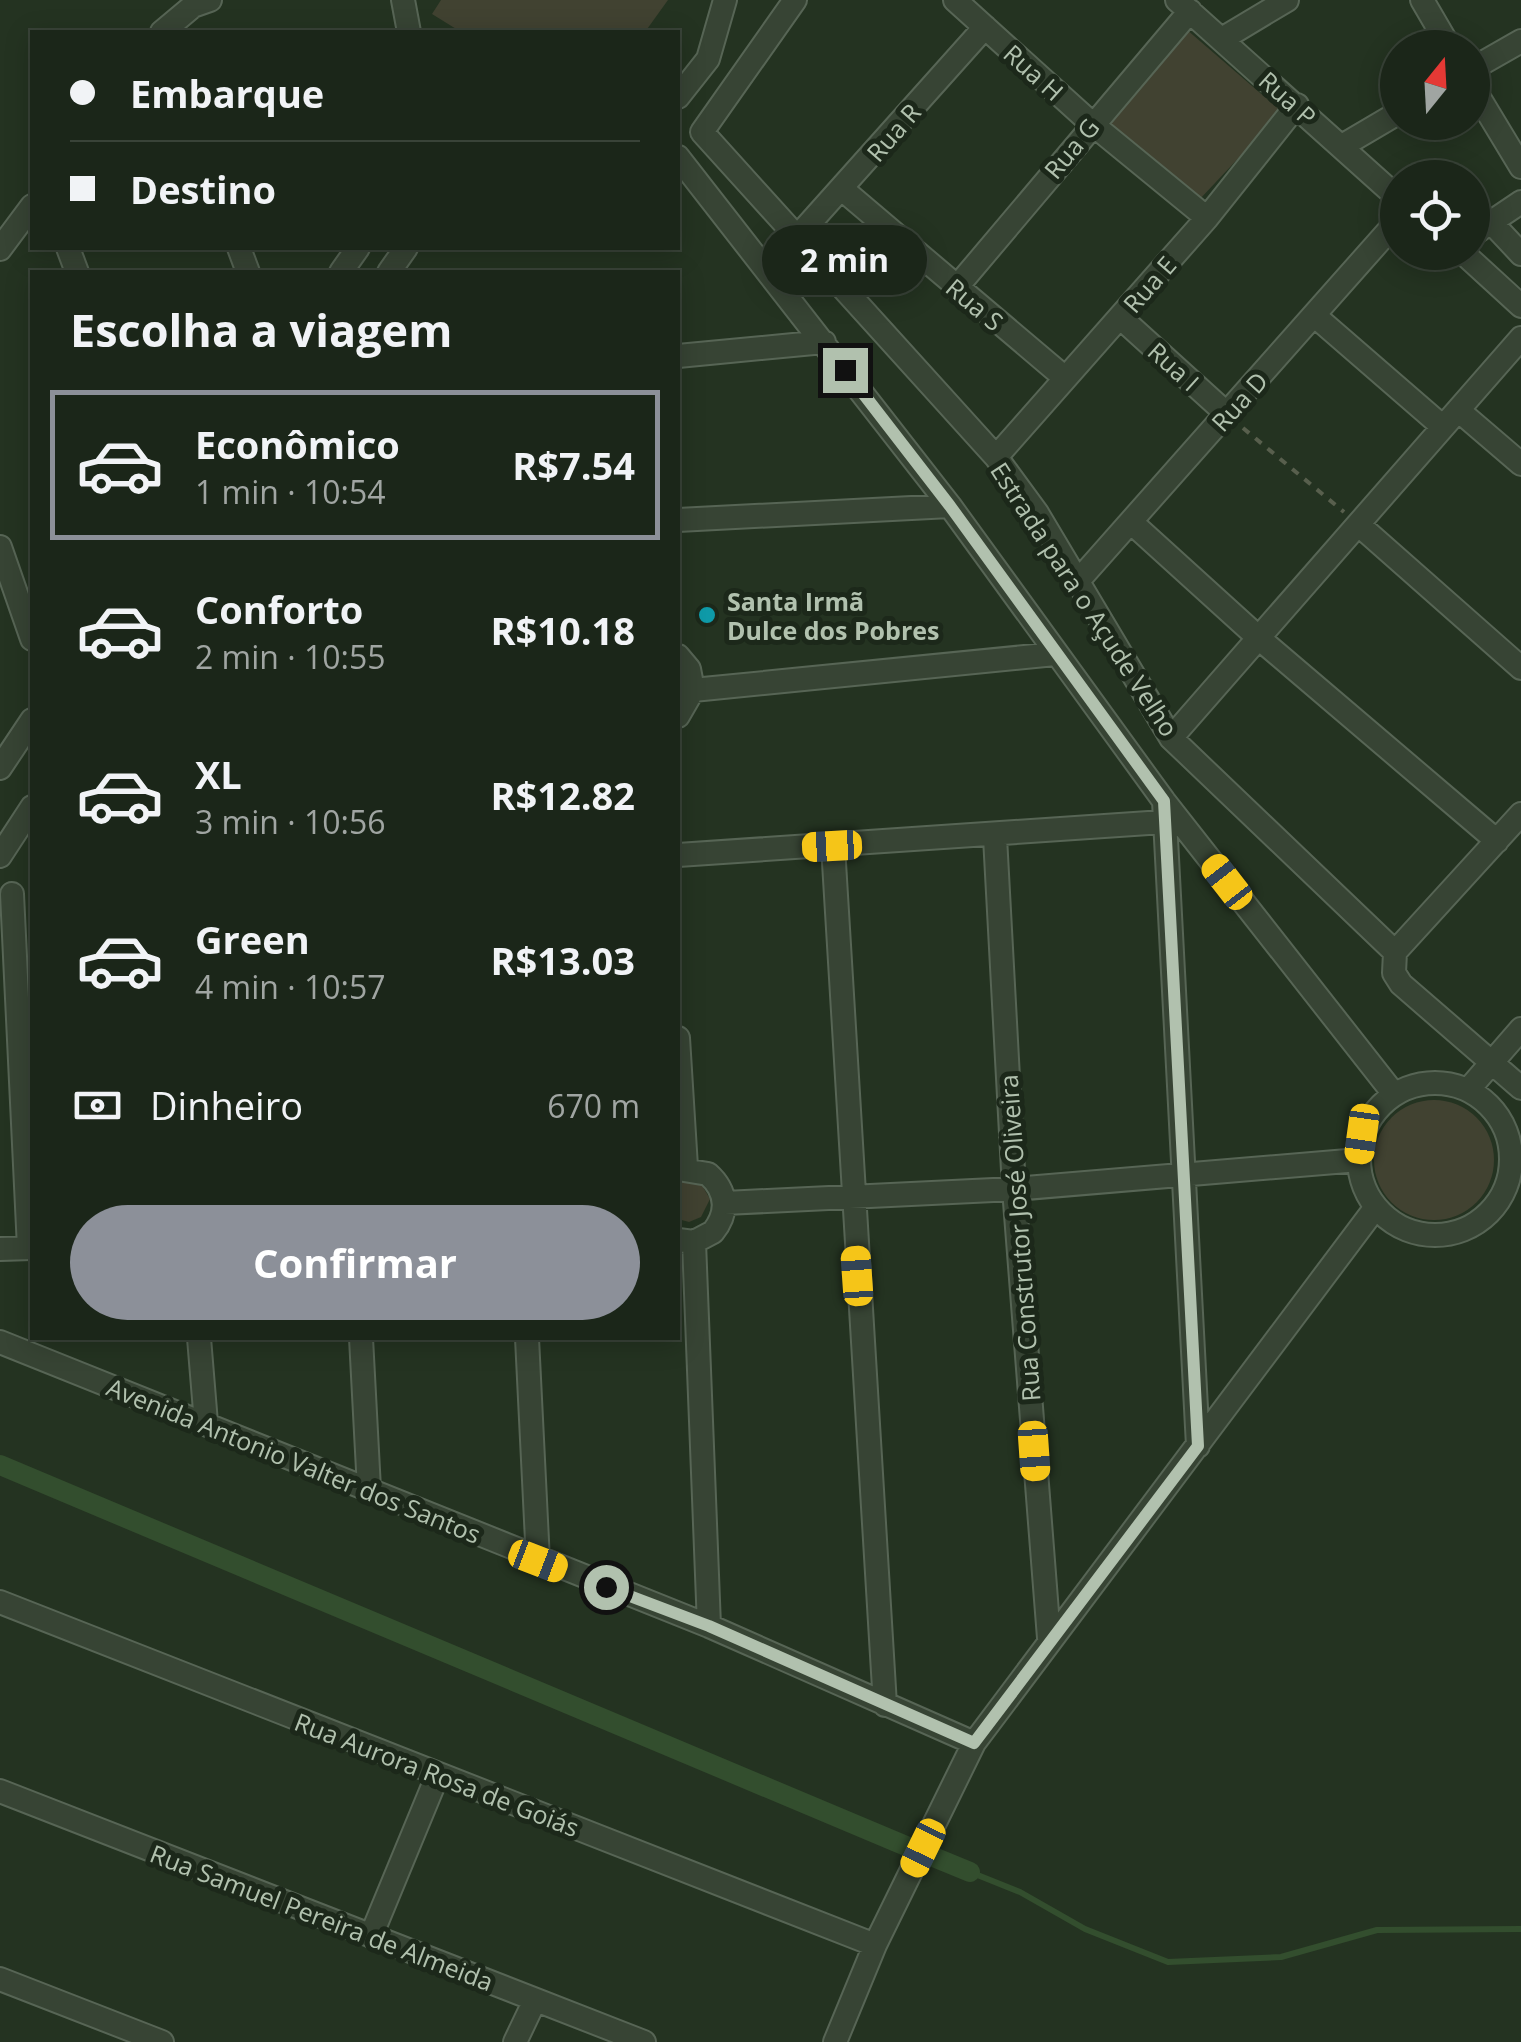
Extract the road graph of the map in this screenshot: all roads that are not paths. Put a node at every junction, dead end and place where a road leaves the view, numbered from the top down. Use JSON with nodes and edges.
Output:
{"nodes":[{"id":1,"x":210,"y":0,"type":"edge"},
{"id":2,"x":403,"y":0,"type":"edge"},
{"id":3,"x":725,"y":0,"type":"edge"},
{"id":4,"x":795,"y":0,"type":"edge"},
{"id":5,"x":955,"y":0,"type":"edge"},
{"id":6,"x":1287,"y":0,"type":"edge"},
{"id":7,"x":1422,"y":0,"type":"edge"},
{"id":8,"x":1183,"y":6,"type":"edge"},
{"id":9,"x":984,"y":27,"type":"junction"},
{"id":10,"x":165,"y":30,"type":"edge"},
{"id":11,"x":409,"y":30,"type":"edge"},
{"id":12,"x":1440,"y":30,"type":"edge"},
{"id":13,"x":1222,"y":39,"type":"junction"},
{"id":14,"x":1521,"y":41,"type":"edge"},
{"id":15,"x":1490,"y":59,"type":"edge"},
{"id":16,"x":680,"y":95,"type":"edge"},
{"id":17,"x":1297,"y":106,"type":"junction"},
{"id":18,"x":1490,"y":116,"type":"edge"},
{"id":19,"x":1091,"y":123,"type":"junction"},
{"id":20,"x":1380,"y":124,"type":"edge"},
{"id":21,"x":1342,"y":146,"type":"junction"},
{"id":22,"x":680,"y":159,"type":"edge"},
{"id":23,"x":1521,"y":168,"type":"edge"},
{"id":24,"x":1380,"y":181,"type":"edge"},
{"id":25,"x":842,"y":190,"type":"junction"},
{"id":26,"x":1521,"y":202,"type":"edge"},
{"id":27,"x":30,"y":209,"type":"edge"},
{"id":28,"x":1207,"y":218,"type":"junction"},
{"id":29,"x":1490,"y":223,"type":"edge"},
{"id":30,"x":1490,"y":233,"type":"edge"},
{"id":31,"x":799,"y":236,"type":"junction"},
{"id":32,"x":1380,"y":241,"type":"edge"},
{"id":33,"x":0,"y":250,"type":"edge"},
{"id":34,"x":1521,"y":254,"type":"edge"},
{"id":35,"x":1482,"y":270,"type":"edge"},
{"id":36,"x":956,"y":288,"type":"junction"},
{"id":37,"x":1521,"y":306,"type":"edge"},
{"id":38,"x":1316,"y":316,"type":"junction"},
{"id":39,"x":1120,"y":317,"type":"junction"},
{"id":40,"x":1521,"y":338,"type":"edge"},
{"id":41,"x":824,"y":342,"type":"junction"},
{"id":42,"x":680,"y":356,"type":"edge"},
{"id":43,"x":1065,"y":378,"type":"junction"},
{"id":44,"x":1227,"y":414,"type":"junction"},
{"id":45,"x":1451,"y":418,"type":"junction"},
{"id":46,"x":996,"y":458,"type":"junction"},
{"id":47,"x":1521,"y":464,"type":"edge"},
{"id":48,"x":950,"y":506,"type":"junction"},
{"id":49,"x":680,"y":520,"type":"edge"},
{"id":50,"x":1132,"y":523,"type":"junction"},
{"id":51,"x":1359,"y":524,"type":"junction"},
{"id":52,"x":0,"y":547,"type":"edge"},
{"id":53,"x":1078,"y":581,"type":"junction"},
{"id":54,"x":30,"y":633,"type":"edge"},
{"id":55,"x":1260,"y":640,"type":"junction"},
{"id":56,"x":1056,"y":654,"type":"junction"},
{"id":57,"x":680,"y":658,"type":"edge"},
{"id":58,"x":1521,"y":668,"type":"edge"},
{"id":59,"x":693,"y":690,"type":"junction"},
{"id":60,"x":680,"y":713,"type":"edge"},
{"id":61,"x":30,"y":723,"type":"edge"},
{"id":62,"x":1171,"y":738,"type":"junction"},
{"id":63,"x":0,"y":768,"type":"edge"},
{"id":64,"x":30,"y":810,"type":"edge"},
{"id":65,"x":1521,"y":814,"type":"edge"},
{"id":66,"x":1170,"y":815,"type":"junction"},
{"id":67,"x":995,"y":836,"type":"junction"},
{"id":68,"x":1497,"y":840,"type":"junction"},
{"id":69,"x":832,"y":846,"type":"junction"},
{"id":70,"x":680,"y":855,"type":"edge"},
{"id":71,"x":0,"y":856,"type":"edge"},
{"id":72,"x":15,"y":893,"type":"edge"},
{"id":73,"x":1394,"y":952,"type":"junction"},
{"id":74,"x":1521,"y":1029,"type":"edge"},
{"id":75,"x":1490,"y":1063,"type":"junction"},
{"id":76,"x":1521,"y":1088,"type":"edge"},
{"id":77,"x":1468,"y":1090,"type":"junction"},
{"id":78,"x":1394,"y":1094,"type":"junction"},
{"id":79,"x":680,"y":1103,"type":"edge"},
{"id":80,"x":1359,"y":1160,"type":"junction"},
{"id":81,"x":682,"y":1168,"type":"edge"},
{"id":82,"x":1185,"y":1177,"type":"junction"},
{"id":83,"x":1014,"y":1189,"type":"junction"},
{"id":84,"x":852,"y":1198,"type":"junction"},
{"id":85,"x":725,"y":1203,"type":"junction"},
{"id":86,"x":1376,"y":1208,"type":"junction"},
{"id":87,"x":30,"y":1226,"type":"edge"},
{"id":88,"x":686,"y":1241,"type":"edge"},
{"id":89,"x":30,"y":1248,"type":"edge"},
{"id":90,"x":0,"y":1249,"type":"edge"},
{"id":91,"x":199,"y":1340,"type":"edge"},
{"id":92,"x":360,"y":1340,"type":"edge"},
{"id":93,"x":528,"y":1340,"type":"edge"},
{"id":94,"x":0,"y":1342,"type":"edge"},
{"id":95,"x":206,"y":1422,"type":"junction"},
{"id":96,"x":1198,"y":1446,"type":"junction"},
{"id":97,"x":369,"y":1490,"type":"junction"},
{"id":98,"x":538,"y":1561,"type":"junction"},
{"id":99,"x":0,"y":1602,"type":"edge"},
{"id":100,"x":709,"y":1626,"type":"junction"},
{"id":101,"x":1049,"y":1638,"type":"junction"},
{"id":102,"x":886,"y":1705,"type":"junction"},
{"id":103,"x":974,"y":1743,"type":"junction"},
{"id":104,"x":438,"y":1774,"type":"junction"},
{"id":105,"x":0,"y":1791,"type":"edge"},
{"id":106,"x":371,"y":1936,"type":"junction"},
{"id":107,"x":874,"y":1946,"type":"junction"},
{"id":108,"x":0,"y":1980,"type":"edge"},
{"id":109,"x":535,"y":2000,"type":"junction"},
{"id":110,"x":162,"y":2042,"type":"edge"},
{"id":111,"x":515,"y":2042,"type":"edge"},
{"id":112,"x":644,"y":2042,"type":"edge"},
{"id":113,"x":836,"y":2042,"type":"edge"}],
"edges":[{"from":1,"to":10,"type":"street"},
{"from":2,"to":11,"type":"street"},
{"from":3,"to":16,"type":"street"},
{"from":4,"to":31,"type":"street","name":"Estrada para o Açude Velho"},
{"from":5,"to":9,"type":"street","name":"Rua H"},
{"from":6,"to":13,"type":"street"},
{"from":7,"to":12,"type":"street"},
{"from":8,"to":13,"type":"street","name":"Rua P"},
{"from":8,"to":19,"type":"street","name":"Rua G"},
{"from":9,"to":19,"type":"street","name":"Rua H"},
{"from":9,"to":25,"type":"street","name":"Rua R"},
{"from":13,"to":17,"type":"street","name":"Rua P"},
{"from":14,"to":15,"type":"street"},
{"from":17,"to":21,"type":"street","name":"Rua P"},
{"from":17,"to":28,"type":"street","name":"Rua E"},
{"from":18,"to":23,"type":"street"},
{"from":19,"to":28,"type":"street","name":"Rua H"},
{"from":19,"to":36,"type":"street","name":"Rua G"},
{"from":20,"to":21,"type":"street"},
{"from":21,"to":24,"type":"street","name":"Rua P"},
{"from":22,"to":41,"type":"street"},
{"from":25,"to":31,"type":"street","name":"Rua R"},
{"from":25,"to":36,"type":"street","name":"Rua S"},
{"from":26,"to":29,"type":"street"},
{"from":27,"to":33,"type":"street"},
{"from":28,"to":39,"type":"street","name":"Rua E"},
{"from":30,"to":34,"type":"street"},
{"from":31,"to":46,"type":"street","name":"Estrada para o Açude Velho"},
{"from":32,"to":38,"type":"street","name":"Rua D"},
{"from":35,"to":37,"type":"street"},
{"from":36,"to":43,"type":"street","name":"Rua S"},
{"from":38,"to":44,"type":"street","name":"Rua D"},
{"from":38,"to":45,"type":"street"},
{"from":39,"to":43,"type":"street","name":"Rua E"},
{"from":39,"to":44,"type":"street","name":"Rua I"},
{"from":40,"to":45,"type":"street"},
{"from":41,"to":42,"type":"street"},
{"from":41,"to":48,"type":"street"},
{"from":43,"to":46,"type":"street","name":"Rua E"},
{"from":44,"to":50,"type":"street","name":"Rua D"},
{"from":45,"to":47,"type":"street"},
{"from":45,"to":51,"type":"street"},
{"from":46,"to":53,"type":"street","name":"Estrada para o Açude Velho"},
{"from":48,"to":49,"type":"street"},
{"from":48,"to":56,"type":"street"},
{"from":50,"to":53,"type":"street","name":"Rua D"},
{"from":50,"to":55,"type":"street"},
{"from":51,"to":55,"type":"street"},
{"from":51,"to":58,"type":"street"},
{"from":52,"to":54,"type":"street"},
{"from":53,"to":62,"type":"street","name":"Estrada para o Açude Velho"},
{"from":55,"to":62,"type":"street"},
{"from":55,"to":68,"type":"street"},
{"from":56,"to":59,"type":"street"},
{"from":56,"to":66,"type":"street"},
{"from":57,"to":59,"type":"street"},
{"from":59,"to":60,"type":"street"},
{"from":61,"to":63,"type":"street"},
{"from":62,"to":73,"type":"street","name":"Estrada para o Açude Velho"},
{"from":64,"to":71,"type":"street"},
{"from":65,"to":68,"type":"street"},
{"from":66,"to":67,"type":"street"},
{"from":66,"to":78,"type":"street"},
{"from":66,"to":82,"type":"street"},
{"from":67,"to":69,"type":"street"},
{"from":67,"to":83,"type":"street","name":"Rua Construtor José Oliveira"},
{"from":68,"to":73,"type":"street"},
{"from":69,"to":70,"type":"street"},
{"from":69,"to":84,"type":"street"},
{"from":72,"to":87,"type":"street"},
{"from":73,"to":75,"type":"street","name":"Estrada para o Açude Velho"},
{"from":74,"to":75,"type":"street"},
{"from":75,"to":76,"type":"street","name":"Estrada para o Açude Velho"},
{"from":75,"to":77,"type":"street"},
{"from":77,"to":78,"type":"street"},
{"from":77,"to":86,"type":"street"},
{"from":78,"to":80,"type":"street"},
{"from":79,"to":81,"type":"street"},
{"from":80,"to":82,"type":"street"},
{"from":80,"to":86,"type":"street"},
{"from":81,"to":85,"type":"street"},
{"from":82,"to":83,"type":"street"},
{"from":82,"to":96,"type":"street"},
{"from":83,"to":84,"type":"street"},
{"from":83,"to":101,"type":"street","name":"Rua Construtor José Oliveira"},
{"from":84,"to":85,"type":"street"},
{"from":84,"to":102,"type":"street"},
{"from":85,"to":88,"type":"street"},
{"from":86,"to":96,"type":"street"},
{"from":88,"to":100,"type":"street"},
{"from":89,"to":90,"type":"street"},
{"from":91,"to":95,"type":"street"},
{"from":92,"to":97,"type":"street"},
{"from":93,"to":98,"type":"street"},
{"from":94,"to":95,"type":"street","name":"Avenida Antonio Valter dos Santos"},
{"from":95,"to":97,"type":"street","name":"Avenida Antonio Valter dos Santos"},
{"from":96,"to":101,"type":"street"},
{"from":97,"to":98,"type":"street","name":"Avenida Antonio Valter dos Santos"},
{"from":98,"to":100,"type":"street","name":"Avenida Antonio Valter dos Santos"},
{"from":99,"to":104,"type":"street","name":"Rua Aurora Rosa de Goiás"},
{"from":100,"to":102,"type":"street","name":"Avenida Antonio Valter dos Santos"},
{"from":101,"to":103,"type":"street"},
{"from":102,"to":103,"type":"street","name":"Avenida Antonio Valter dos Santos"},
{"from":103,"to":107,"type":"street"},
{"from":104,"to":106,"type":"street"},
{"from":104,"to":107,"type":"street","name":"Rua Aurora Rosa de Goiás"},
{"from":105,"to":106,"type":"street","name":"Rua Samuel Pereira de Almeida"},
{"from":106,"to":109,"type":"street","name":"Rua Samuel Pereira de Almeida"},
{"from":107,"to":113,"type":"street"},
{"from":108,"to":110,"type":"street"},
{"from":109,"to":111,"type":"street"},
{"from":109,"to":112,"type":"street","name":"Rua Samuel Pereira de Almeida"}]}
